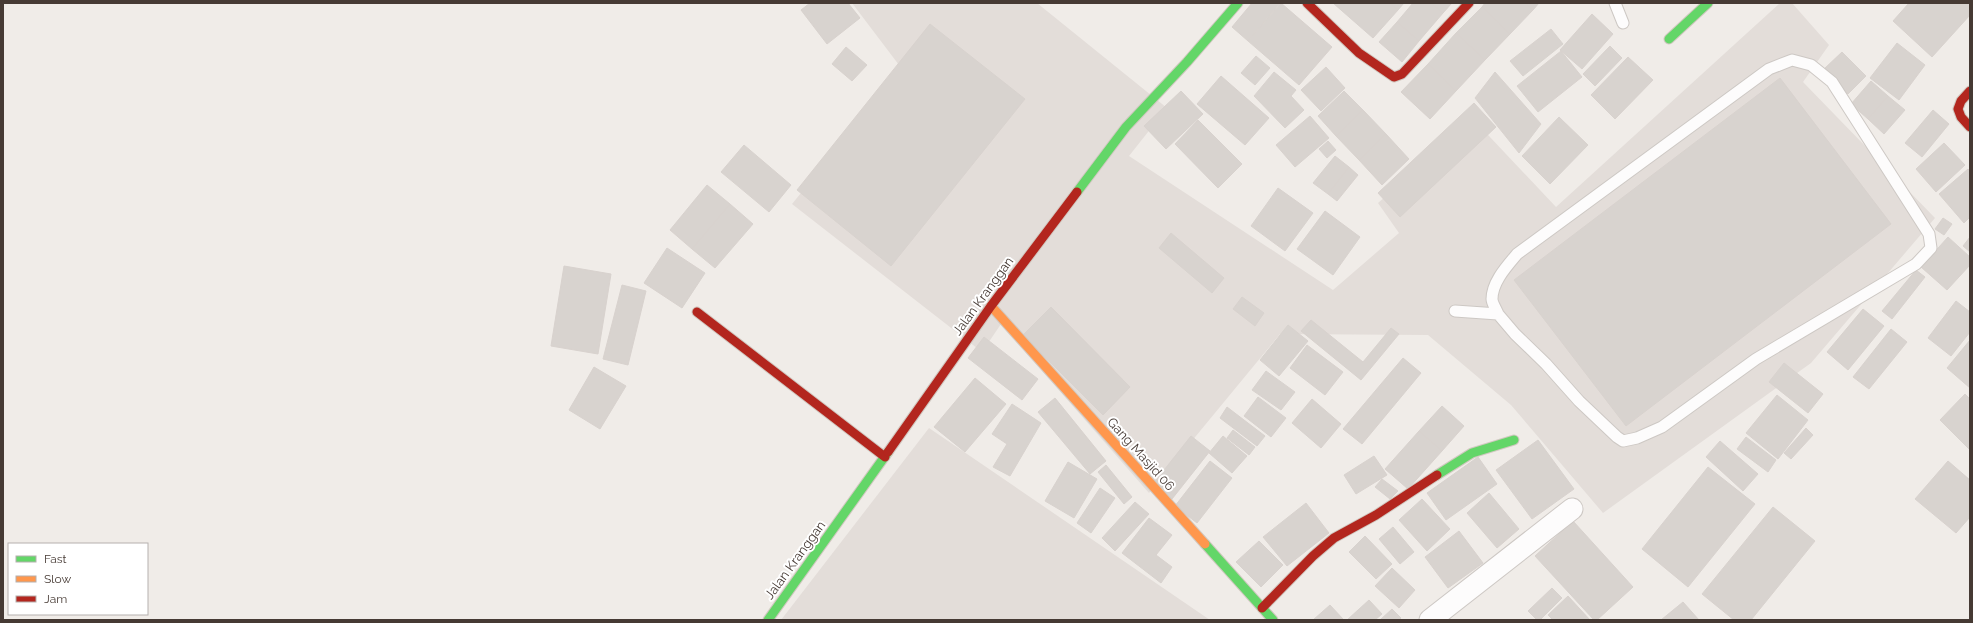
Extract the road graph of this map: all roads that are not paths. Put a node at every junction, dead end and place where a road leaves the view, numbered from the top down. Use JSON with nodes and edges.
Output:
{"nodes":[{"id":1,"x":1238,"y":3,"type":"edge"},
{"id":2,"x":1308,"y":3,"type":"edge"},
{"id":3,"x":1469,"y":3,"type":"edge"},
{"id":4,"x":1615,"y":3,"type":"edge"},
{"id":5,"x":1708,"y":3,"type":"edge"},
{"id":6,"x":1623,"y":23,"type":"dead end"},
{"id":7,"x":1669,"y":39,"type":"dead end"},
{"id":8,"x":1970,"y":91,"type":"edge"},
{"id":9,"x":1970,"y":127,"type":"edge"},
{"id":10,"x":990,"y":306,"type":"junction"},
{"id":11,"x":1455,"y":311,"type":"dead end"},
{"id":12,"x":697,"y":312,"type":"dead end"},
{"id":13,"x":1498,"y":314,"type":"junction"},
{"id":14,"x":1514,"y":440,"type":"dead end"},
{"id":15,"x":886,"y":457,"type":"junction"},
{"id":16,"x":1572,"y":509,"type":"dead end"},
{"id":17,"x":1262,"y":608,"type":"junction"},
{"id":18,"x":768,"y":620,"type":"edge"},
{"id":19,"x":1273,"y":620,"type":"edge"},
{"id":20,"x":1430,"y":620,"type":"edge"}],
"edges":[{"from":1,"to":10,"type":"street","name":"Jalan Kranggan"},
{"from":2,"to":3,"type":"street"},
{"from":4,"to":6,"type":"lane"},
{"from":5,"to":7,"type":"street"},
{"from":8,"to":9,"type":"street"},
{"from":10,"to":15,"type":"street","name":"Jalan Kranggan"},
{"from":10,"to":17,"type":"street","name":"Gang Masjid 06"},
{"from":11,"to":13,"type":"lane"},
{"from":12,"to":15,"type":"street"},
{"from":13,"to":13,"type":"lane"},
{"from":14,"to":17,"type":"street"},
{"from":15,"to":18,"type":"street","name":"Jalan Kranggan"},
{"from":16,"to":20,"type":"street"},
{"from":17,"to":19,"type":"street","name":"Gang Masjid 06"}]}
